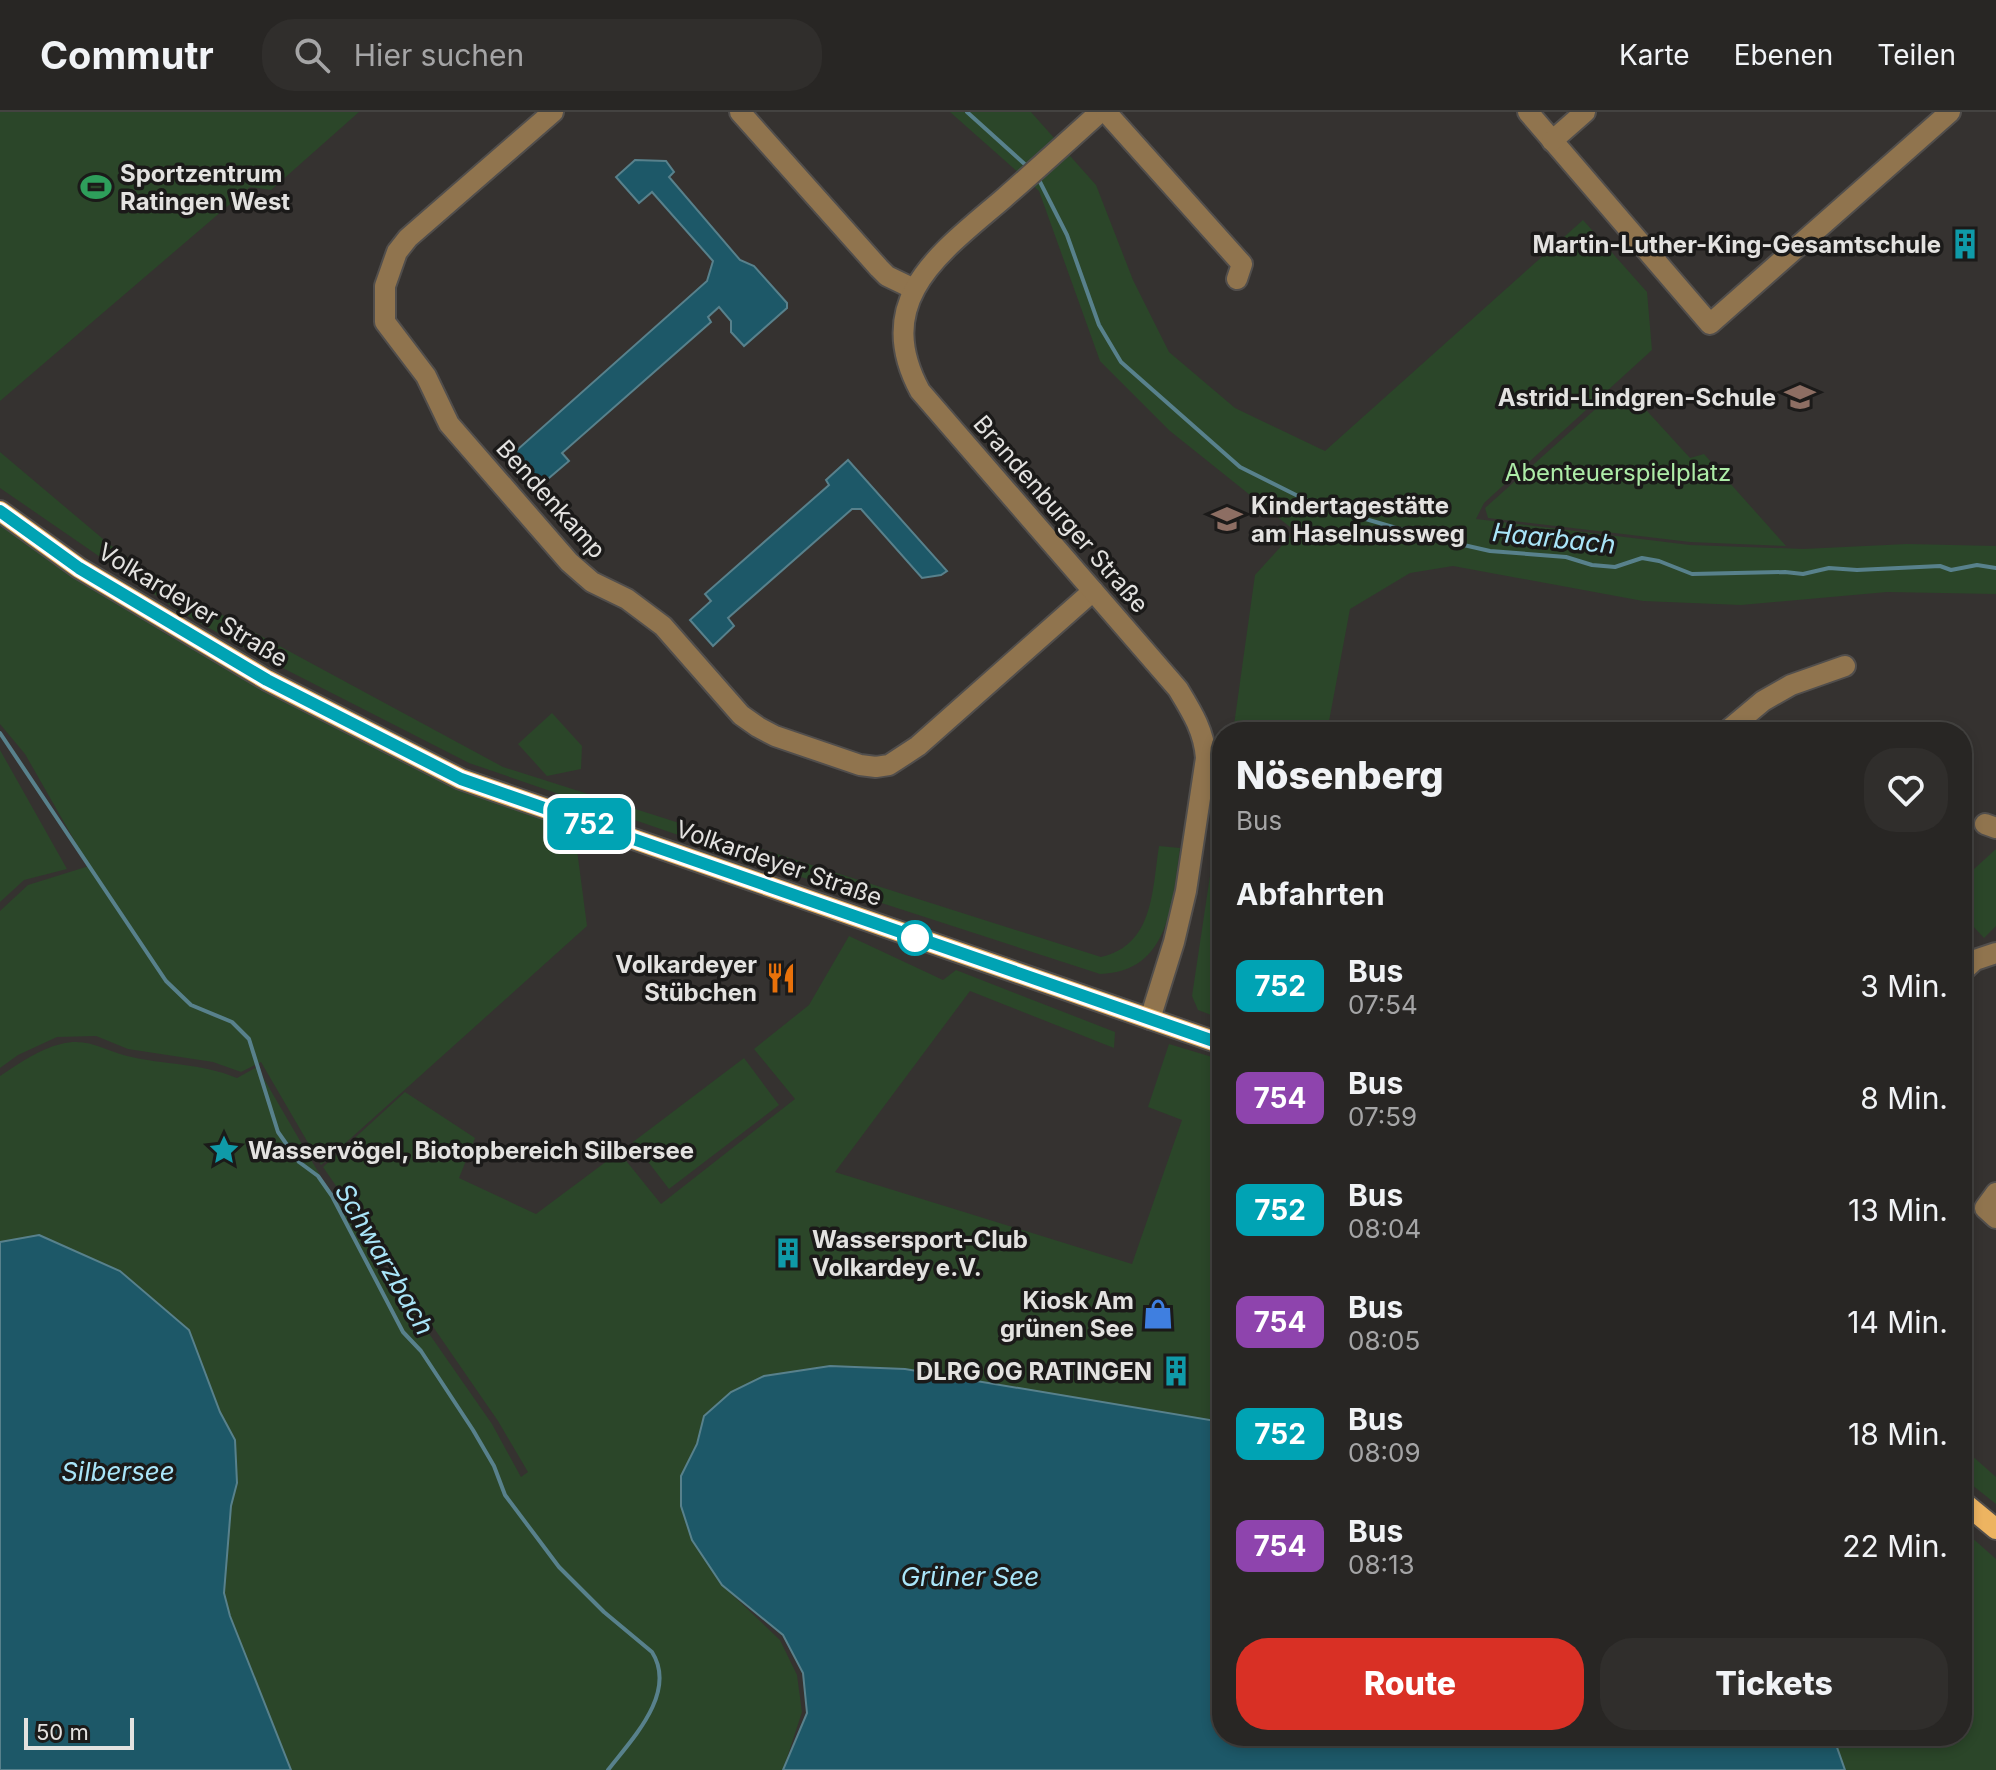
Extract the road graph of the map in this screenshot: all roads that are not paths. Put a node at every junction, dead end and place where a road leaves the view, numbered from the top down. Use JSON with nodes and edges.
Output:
{"nodes":[{"id":1,"x":553,"y":112,"type":"edge"},
{"id":2,"x":740,"y":112,"type":"edge"},
{"id":3,"x":1100,"y":112,"type":"edge"},
{"id":4,"x":1106,"y":112,"type":"edge"},
{"id":5,"x":1528,"y":112,"type":"edge"},
{"id":6,"x":1585,"y":112,"type":"edge"},
{"id":7,"x":1950,"y":112,"type":"edge"},
{"id":8,"x":1552,"y":141,"type":"junction"},
{"id":9,"x":1237,"y":279,"type":"dead end"},
{"id":10,"x":914,"y":289,"type":"junction"},
{"id":11,"x":0,"y":511,"type":"edge"},
{"id":12,"x":1093,"y":591,"type":"junction"},
{"id":13,"x":1845,"y":666,"type":"dead end"},
{"id":14,"x":1738,"y":722,"type":"edge"},
{"id":15,"x":1212,"y":739,"type":"edge"},
{"id":16,"x":1212,"y":743,"type":"edge"},
{"id":17,"x":1996,"y":953,"type":"edge"},
{"id":18,"x":1972,"y":963,"type":"edge"},
{"id":19,"x":1150,"y":1019,"type":"junction"},
{"id":20,"x":1212,"y":1041,"type":"edge"},
{"id":21,"x":1996,"y":1193,"type":"edge"},
{"id":22,"x":1996,"y":1218,"type":"edge"},
{"id":23,"x":1972,"y":1509,"type":"edge"},
{"id":24,"x":1996,"y":1529,"type":"edge"}],
"edges":[{"from":1,"to":12,"type":"street","name":"Bendenkamp"},
{"from":2,"to":10,"type":"street"},
{"from":3,"to":10,"type":"street","name":"Brandenburger Straße"},
{"from":4,"to":9,"type":"street"},
{"from":5,"to":8,"type":"street"},
{"from":6,"to":8,"type":"street"},
{"from":7,"to":8,"type":"street"},
{"from":10,"to":12,"type":"street","name":"Brandenburger Straße"},
{"from":11,"to":19,"type":"main road","name":"Volkardeyer Straße"},
{"from":12,"to":15,"type":"street","name":"Brandenburger Straße"},
{"from":13,"to":14,"type":"street"},
{"from":16,"to":19,"type":"street","name":"Brandenburger Straße"},
{"from":17,"to":18,"type":"street"},
{"from":19,"to":20,"type":"main road","name":"Volkardeyer Straße"},
{"from":21,"to":22,"type":"street"},
{"from":23,"to":24,"type":"main road"}]}
